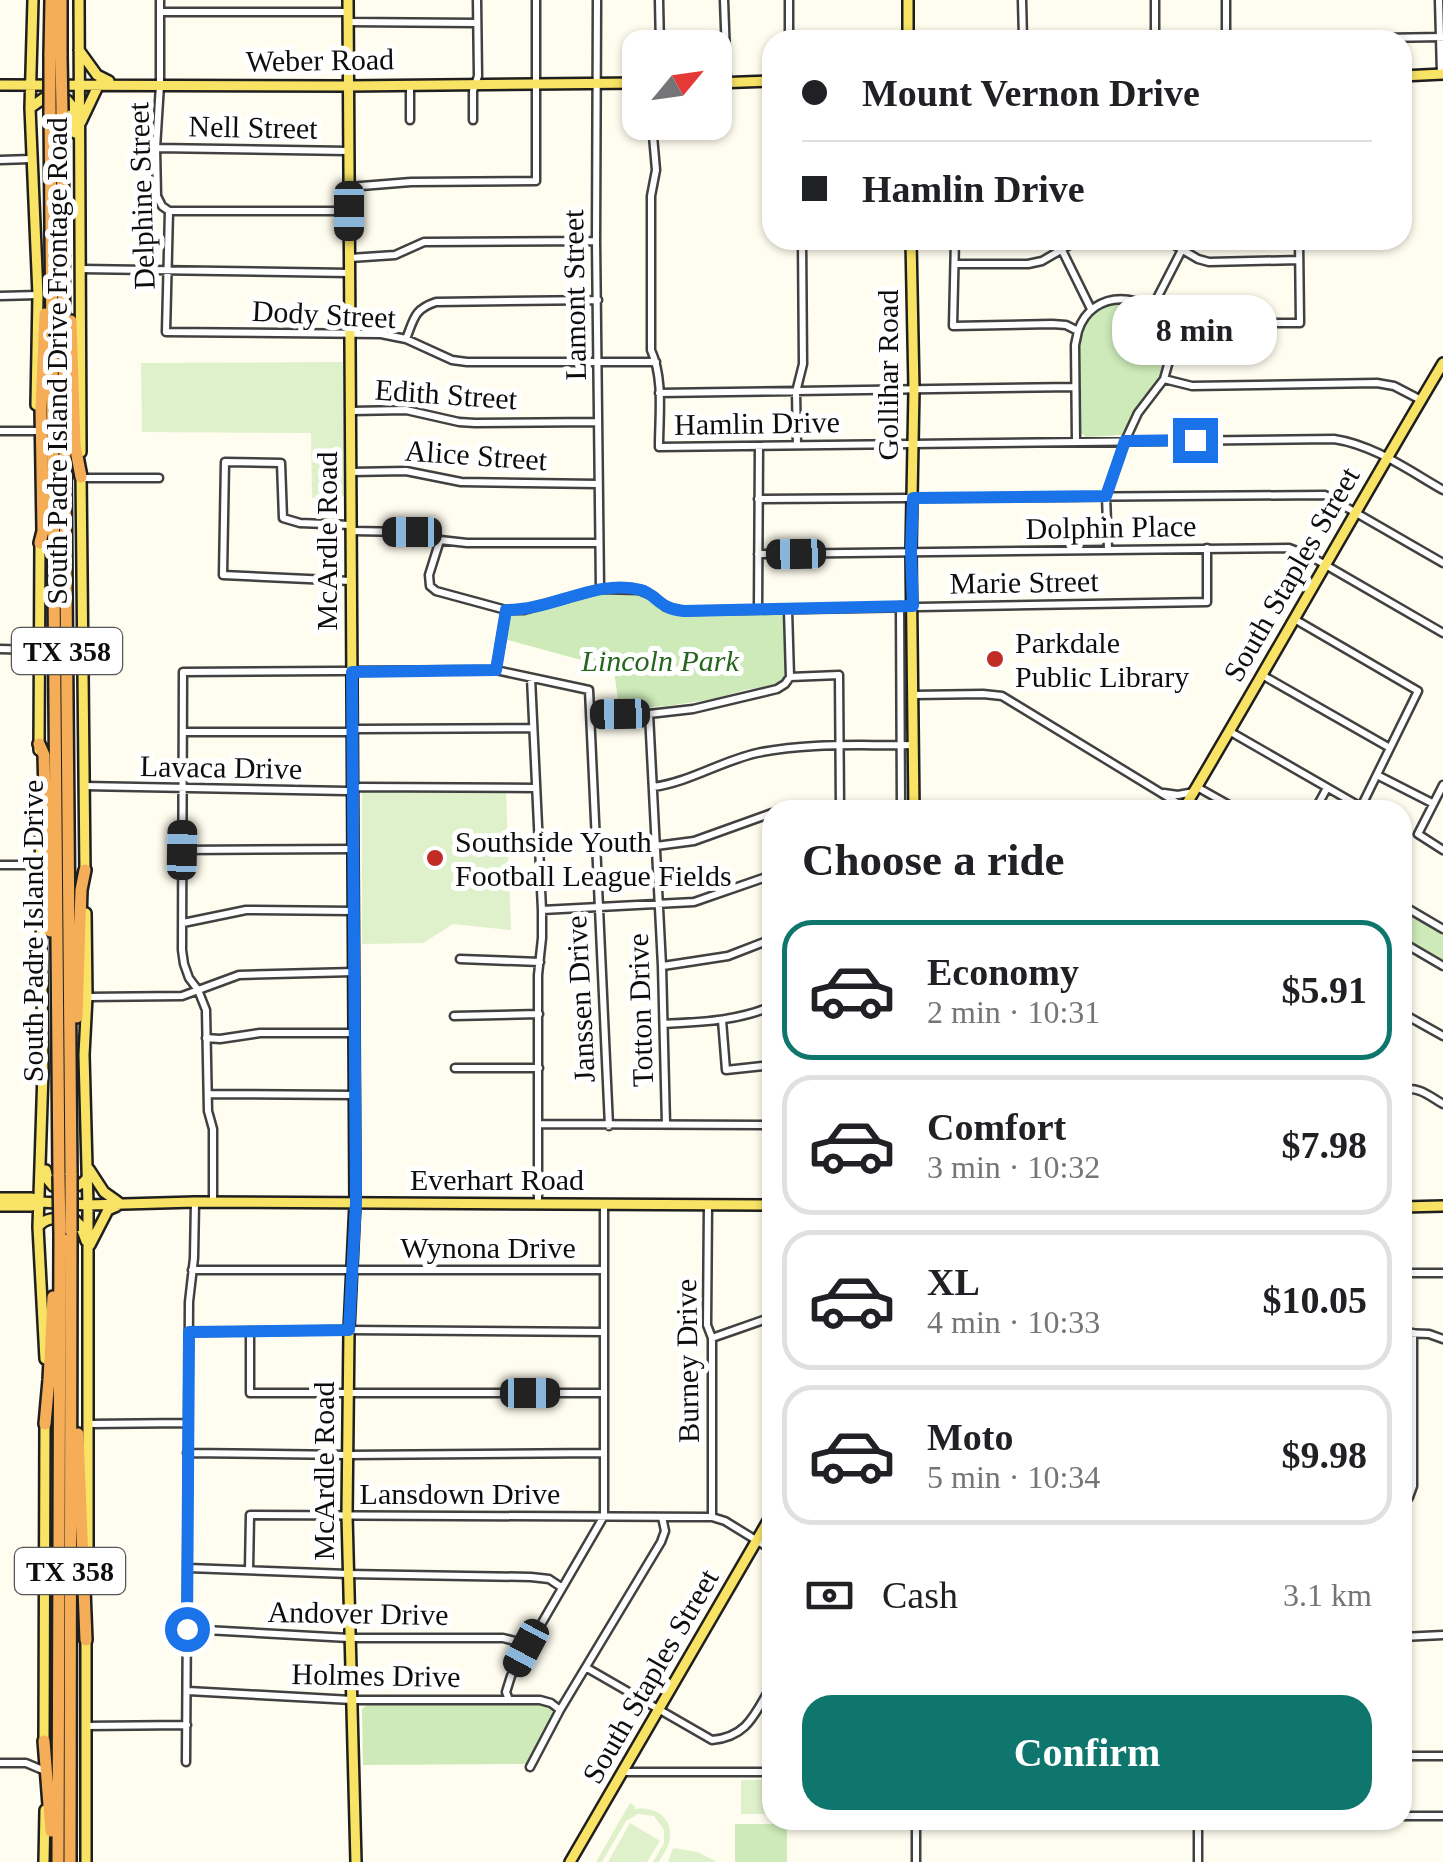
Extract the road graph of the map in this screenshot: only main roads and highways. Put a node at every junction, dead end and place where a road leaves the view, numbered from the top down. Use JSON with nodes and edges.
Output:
{"nodes":[{"id":1,"x":33,"y":0,"type":"edge"},
{"id":2,"x":50,"y":0,"type":"edge"},
{"id":3,"x":61,"y":0,"type":"edge"},
{"id":4,"x":79,"y":0,"type":"edge"},
{"id":5,"x":348,"y":0,"type":"edge"},
{"id":6,"x":908,"y":0,"type":"edge"},
{"id":7,"x":908,"y":30,"type":"edge"},
{"id":8,"x":79,"y":50,"type":"junction"},
{"id":9,"x":32,"y":52,"type":"junction"},
{"id":10,"x":56,"y":55,"type":"junction"},
{"id":11,"x":79,"y":64,"type":"junction"},
{"id":12,"x":1442,"y":74,"type":"edge"},
{"id":13,"x":1412,"y":76,"type":"edge"},
{"id":14,"x":762,"y":81,"type":"edge"},
{"id":15,"x":622,"y":83,"type":"edge"},
{"id":16,"x":732,"y":83,"type":"edge"},
{"id":17,"x":31,"y":84,"type":"junction"},
{"id":18,"x":80,"y":84,"type":"junction"},
{"id":19,"x":99,"y":84,"type":"junction"},
{"id":20,"x":116,"y":84,"type":"junction"},
{"id":21,"x":0,"y":85,"type":"edge"},
{"id":22,"x":348,"y":86,"type":"junction"},
{"id":23,"x":30,"y":108,"type":"junction"},
{"id":24,"x":56,"y":111,"type":"junction"},
{"id":25,"x":80,"y":125,"type":"junction"},
{"id":26,"x":62,"y":172,"type":"junction"},
{"id":27,"x":80,"y":175,"type":"junction"},
{"id":28,"x":911,"y":250,"type":"edge"},
{"id":29,"x":51,"y":270,"type":"junction"},
{"id":30,"x":1443,"y":363,"type":"edge"},
{"id":31,"x":81,"y":478,"type":"junction"},
{"id":32,"x":40,"y":543,"type":"junction"},
{"id":33,"x":39,"y":744,"type":"junction"},
{"id":34,"x":914,"y":800,"type":"edge"},
{"id":35,"x":1190,"y":800,"type":"edge"},
{"id":36,"x":85,"y":870,"type":"junction"},
{"id":37,"x":57,"y":970,"type":"junction"},
{"id":38,"x":43,"y":1117,"type":"junction"},
{"id":39,"x":72,"y":1130,"type":"junction"},
{"id":40,"x":87,"y":1166,"type":"junction"},
{"id":41,"x":65,"y":1176,"type":"junction"},
{"id":42,"x":87,"y":1178,"type":"junction"},
{"id":43,"x":0,"y":1202,"type":"edge"},
{"id":44,"x":40,"y":1202,"type":"junction"},
{"id":45,"x":356,"y":1203,"type":"junction"},
{"id":46,"x":120,"y":1204,"type":"junction"},
{"id":47,"x":88,"y":1205,"type":"junction"},
{"id":48,"x":762,"y":1205,"type":"edge"},
{"id":49,"x":1412,"y":1206,"type":"edge"},
{"id":50,"x":1443,"y":1206,"type":"edge"},
{"id":51,"x":38,"y":1227,"type":"junction"},
{"id":52,"x":63,"y":1235,"type":"junction"},
{"id":53,"x":88,"y":1248,"type":"junction"},
{"id":54,"x":71,"y":1280,"type":"junction"},
{"id":55,"x":45,"y":1424,"type":"junction"},
{"id":56,"x":762,"y":1532,"type":"edge"},
{"id":57,"x":86,"y":1640,"type":"junction"},
{"id":58,"x":44,"y":1747,"type":"junction"},
{"id":59,"x":44,"y":1862,"type":"edge"},
{"id":60,"x":55,"y":1862,"type":"edge"},
{"id":61,"x":70,"y":1862,"type":"edge"},
{"id":62,"x":86,"y":1862,"type":"edge"},
{"id":63,"x":356,"y":1862,"type":"edge"},
{"id":64,"x":570,"y":1862,"type":"edge"}],
"edges":[{"from":1,"to":9,"type":"main road","name":"South Padre Island Drive Frontage Road"},
{"from":2,"to":10,"type":"highway","name":"South Padre Island Drive","number":"TX 358"},
{"from":3,"to":10,"type":"highway","name":"South Padre Island Drive","number":"TX 358"},
{"from":4,"to":8,"type":"main road","name":"South Padre Island Drive Frontage Road"},
{"from":5,"to":22,"type":"main road","name":"McArdle Road"},
{"from":6,"to":7,"type":"main road"},
{"from":8,"to":11,"type":"main road","name":"South Padre Island Drive Frontage Road"},
{"from":8,"to":20,"type":"main road"},
{"from":9,"to":11,"type":"main road"},
{"from":9,"to":17,"type":"main road","name":"South Padre Island Drive Frontage Road"},
{"from":10,"to":24,"type":"highway","name":"South Padre Island Drive","number":"TX 358","bridge":true},
{"from":11,"to":18,"type":"main road","name":"South Padre Island Drive Frontage Road"},
{"from":12,"to":13,"type":"main road"},
{"from":14,"to":16,"type":"main road"},
{"from":15,"to":22,"type":"main road","name":"Weber Road"},
{"from":17,"to":18,"type":"main road","name":"Weber Road"},
{"from":17,"to":21,"type":"main road","name":"Weber Road"},
{"from":17,"to":23,"type":"main road","name":"South Padre Island Drive Frontage Road"},
{"from":18,"to":19,"type":"main road","name":"Weber Road"},
{"from":18,"to":25,"type":"main road","name":"South Padre Island Drive Frontage Road"},
{"from":19,"to":20,"type":"main road","name":"Weber Road"},
{"from":19,"to":25,"type":"main road"},
{"from":20,"to":22,"type":"main road","name":"Weber Road"},
{"from":22,"to":45,"type":"main road","name":"McArdle Road"},
{"from":23,"to":27,"type":"main road"},
{"from":23,"to":32,"type":"main road","name":"South Padre Island Drive Frontage Road"},
{"from":24,"to":26,"type":"highway","name":"South Padre Island Drive","number":"TX 358"},
{"from":24,"to":29,"type":"highway","name":"South Padre Island Drive","number":"TX 358"},
{"from":25,"to":27,"type":"main road","name":"South Padre Island Drive Frontage Road"},
{"from":26,"to":31,"type":"highway"},
{"from":26,"to":39,"type":"highway","name":"South Padre Island Drive","number":"TX 358"},
{"from":27,"to":31,"type":"main road","name":"South Padre Island Drive Frontage Road"},
{"from":28,"to":34,"type":"main road","name":"Gollihar Road"},
{"from":29,"to":32,"type":"highway"},
{"from":29,"to":37,"type":"highway","name":"South Padre Island Drive","number":"TX 358"},
{"from":30,"to":35,"type":"main road","name":"South Staples Street"},
{"from":31,"to":36,"type":"main road","name":"South Padre Island Drive Frontage Road"},
{"from":32,"to":33,"type":"main road","name":"South Padre Island Drive Frontage Road"},
{"from":33,"to":37,"type":"highway"},
{"from":33,"to":38,"type":"main road","name":"South Padre Island Drive Frontage Road"},
{"from":36,"to":39,"type":"highway"},
{"from":36,"to":40,"type":"main road","name":"South Padre Island Drive Frontage Road"},
{"from":37,"to":41,"type":"highway","name":"South Padre Island Drive","number":"TX 358"},
{"from":38,"to":42,"type":"main road"},
{"from":38,"to":44,"type":"main road","name":"South Padre Island Drive Frontage Road"},
{"from":39,"to":41,"type":"highway","name":"South Padre Island Drive","number":"TX 358"},
{"from":40,"to":42,"type":"main road","name":"South Padre Island Drive Frontage Road"},
{"from":40,"to":46,"type":"main road"},
{"from":41,"to":52,"type":"highway","name":"South Padre Island Drive","number":"TX 358","bridge":true},
{"from":42,"to":47,"type":"main road","name":"South Padre Island Drive Frontage Road"},
{"from":43,"to":44,"type":"main road","name":"Everhart Road"},
{"from":44,"to":47,"type":"main road","name":"Everhart Road"},
{"from":44,"to":51,"type":"main road","name":"South Padre Island Drive Frontage Road"},
{"from":45,"to":46,"type":"main road","name":"Everhart Road"},
{"from":45,"to":48,"type":"main road","name":"Everhart Road"},
{"from":45,"to":63,"type":"main road","name":"McArdle Road"},
{"from":46,"to":47,"type":"main road","name":"Everhart Road"},
{"from":46,"to":53,"type":"main road"},
{"from":47,"to":53,"type":"main road","name":"South Padre Island Drive Frontage Road"},
{"from":49,"to":50,"type":"main road"},
{"from":51,"to":53,"type":"main road"},
{"from":51,"to":55,"type":"main road","name":"South Padre Island Drive Frontage Road"},
{"from":52,"to":54,"type":"highway","name":"South Padre Island Drive","number":"TX 358"},
{"from":52,"to":55,"type":"highway"},
{"from":52,"to":60,"type":"highway","name":"South Padre Island Drive","number":"TX 358"},
{"from":53,"to":57,"type":"main road","name":"South Padre Island Drive Frontage Road"},
{"from":54,"to":57,"type":"highway"},
{"from":54,"to":61,"type":"highway","name":"South Padre Island Drive","number":"TX 358"},
{"from":55,"to":58,"type":"main road","name":"South Padre Island Drive Frontage Road"},
{"from":56,"to":64,"type":"main road","name":"South Staples Street"},
{"from":57,"to":62,"type":"main road","name":"South Padre Island Drive Frontage Road"},
{"from":58,"to":59,"type":"main road","name":"South Padre Island Drive Frontage Road"},
{"from":58,"to":60,"type":"highway"}]}
